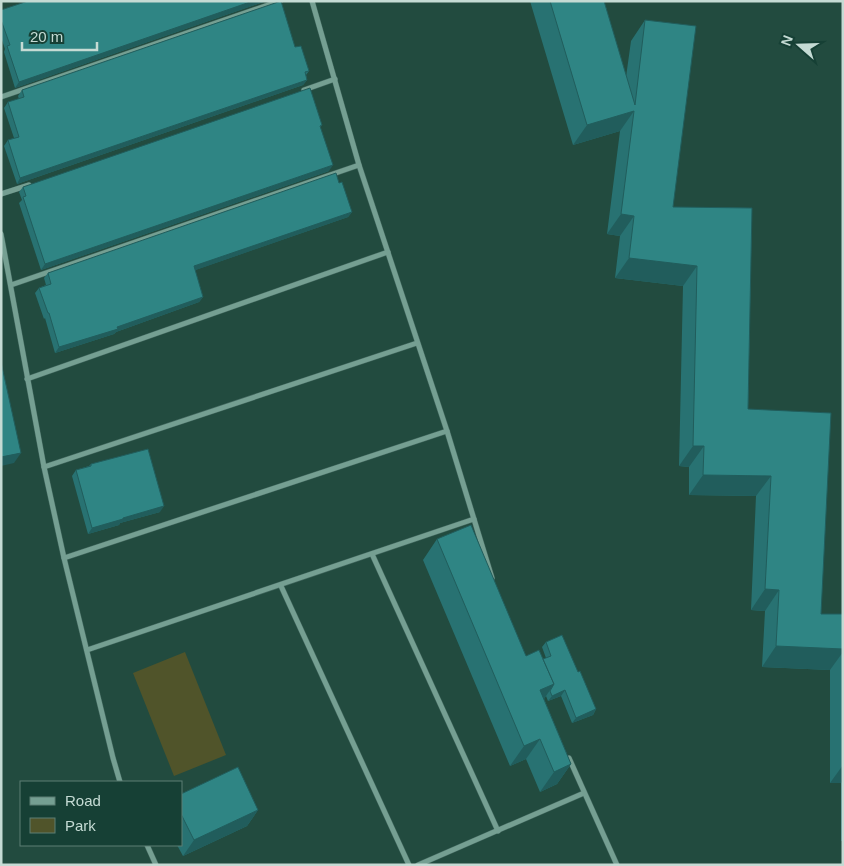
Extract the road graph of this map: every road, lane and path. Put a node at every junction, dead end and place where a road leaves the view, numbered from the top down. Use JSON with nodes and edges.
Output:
{"nodes":[{"id":1,"x":280,"y":1,"type":"edge"},
{"id":2,"x":312,"y":1,"type":"edge"},
{"id":3,"x":335,"y":79,"type":"junction"},
{"id":4,"x":298,"y":92,"type":"edge"},
{"id":5,"x":1,"y":97,"type":"edge"},
{"id":6,"x":360,"y":165,"type":"junction"},
{"id":7,"x":38,"y":182,"type":"edge"},
{"id":8,"x":1,"y":194,"type":"edge"},
{"id":9,"x":1,"y":234,"type":"edge"},
{"id":10,"x":388,"y":252,"type":"junction"},
{"id":11,"x":11,"y":285,"type":"junction"},
{"id":12,"x":417,"y":343,"type":"junction"},
{"id":13,"x":27,"y":379,"type":"junction"},
{"id":14,"x":447,"y":431,"type":"junction"},
{"id":15,"x":44,"y":467,"type":"junction"},
{"id":16,"x":474,"y":519,"type":"junction"},
{"id":17,"x":372,"y":554,"type":"junction"},
{"id":18,"x":64,"y":558,"type":"junction"},
{"id":19,"x":281,"y":586,"type":"junction"},
{"id":20,"x":496,"y":588,"type":"edge"},
{"id":21,"x":87,"y":650,"type":"junction"},
{"id":22,"x":565,"y":750,"type":"edge"},
{"id":23,"x":120,"y":781,"type":"edge"},
{"id":24,"x":584,"y":793,"type":"junction"},
{"id":25,"x":498,"y":831,"type":"junction"},
{"id":26,"x":147,"y":846,"type":"edge"},
{"id":27,"x":156,"y":865,"type":"edge"},
{"id":28,"x":409,"y":865,"type":"edge"},
{"id":29,"x":418,"y":865,"type":"edge"},
{"id":30,"x":617,"y":865,"type":"edge"}],
"edges":[{"from":1,"to":5,"type":"street"},
{"from":2,"to":3,"type":"street"},
{"from":3,"to":4,"type":"street"},
{"from":3,"to":6,"type":"street"},
{"from":6,"to":10,"type":"street"},
{"from":6,"to":11,"type":"street"},
{"from":7,"to":8,"type":"street"},
{"from":9,"to":11,"type":"street"},
{"from":10,"to":12,"type":"street"},
{"from":10,"to":13,"type":"street"},
{"from":11,"to":13,"type":"street"},
{"from":12,"to":14,"type":"street"},
{"from":12,"to":15,"type":"street"},
{"from":13,"to":15,"type":"street"},
{"from":14,"to":16,"type":"street"},
{"from":14,"to":18,"type":"street"},
{"from":15,"to":18,"type":"street"},
{"from":16,"to":17,"type":"street"},
{"from":16,"to":20,"type":"street"},
{"from":17,"to":19,"type":"street"},
{"from":17,"to":25,"type":"street"},
{"from":18,"to":21,"type":"street"},
{"from":19,"to":21,"type":"street"},
{"from":19,"to":28,"type":"street"},
{"from":21,"to":23,"type":"street"},
{"from":22,"to":24,"type":"street"},
{"from":24,"to":25,"type":"street"},
{"from":24,"to":30,"type":"street"},
{"from":25,"to":29,"type":"street"},
{"from":26,"to":27,"type":"street"}]}
